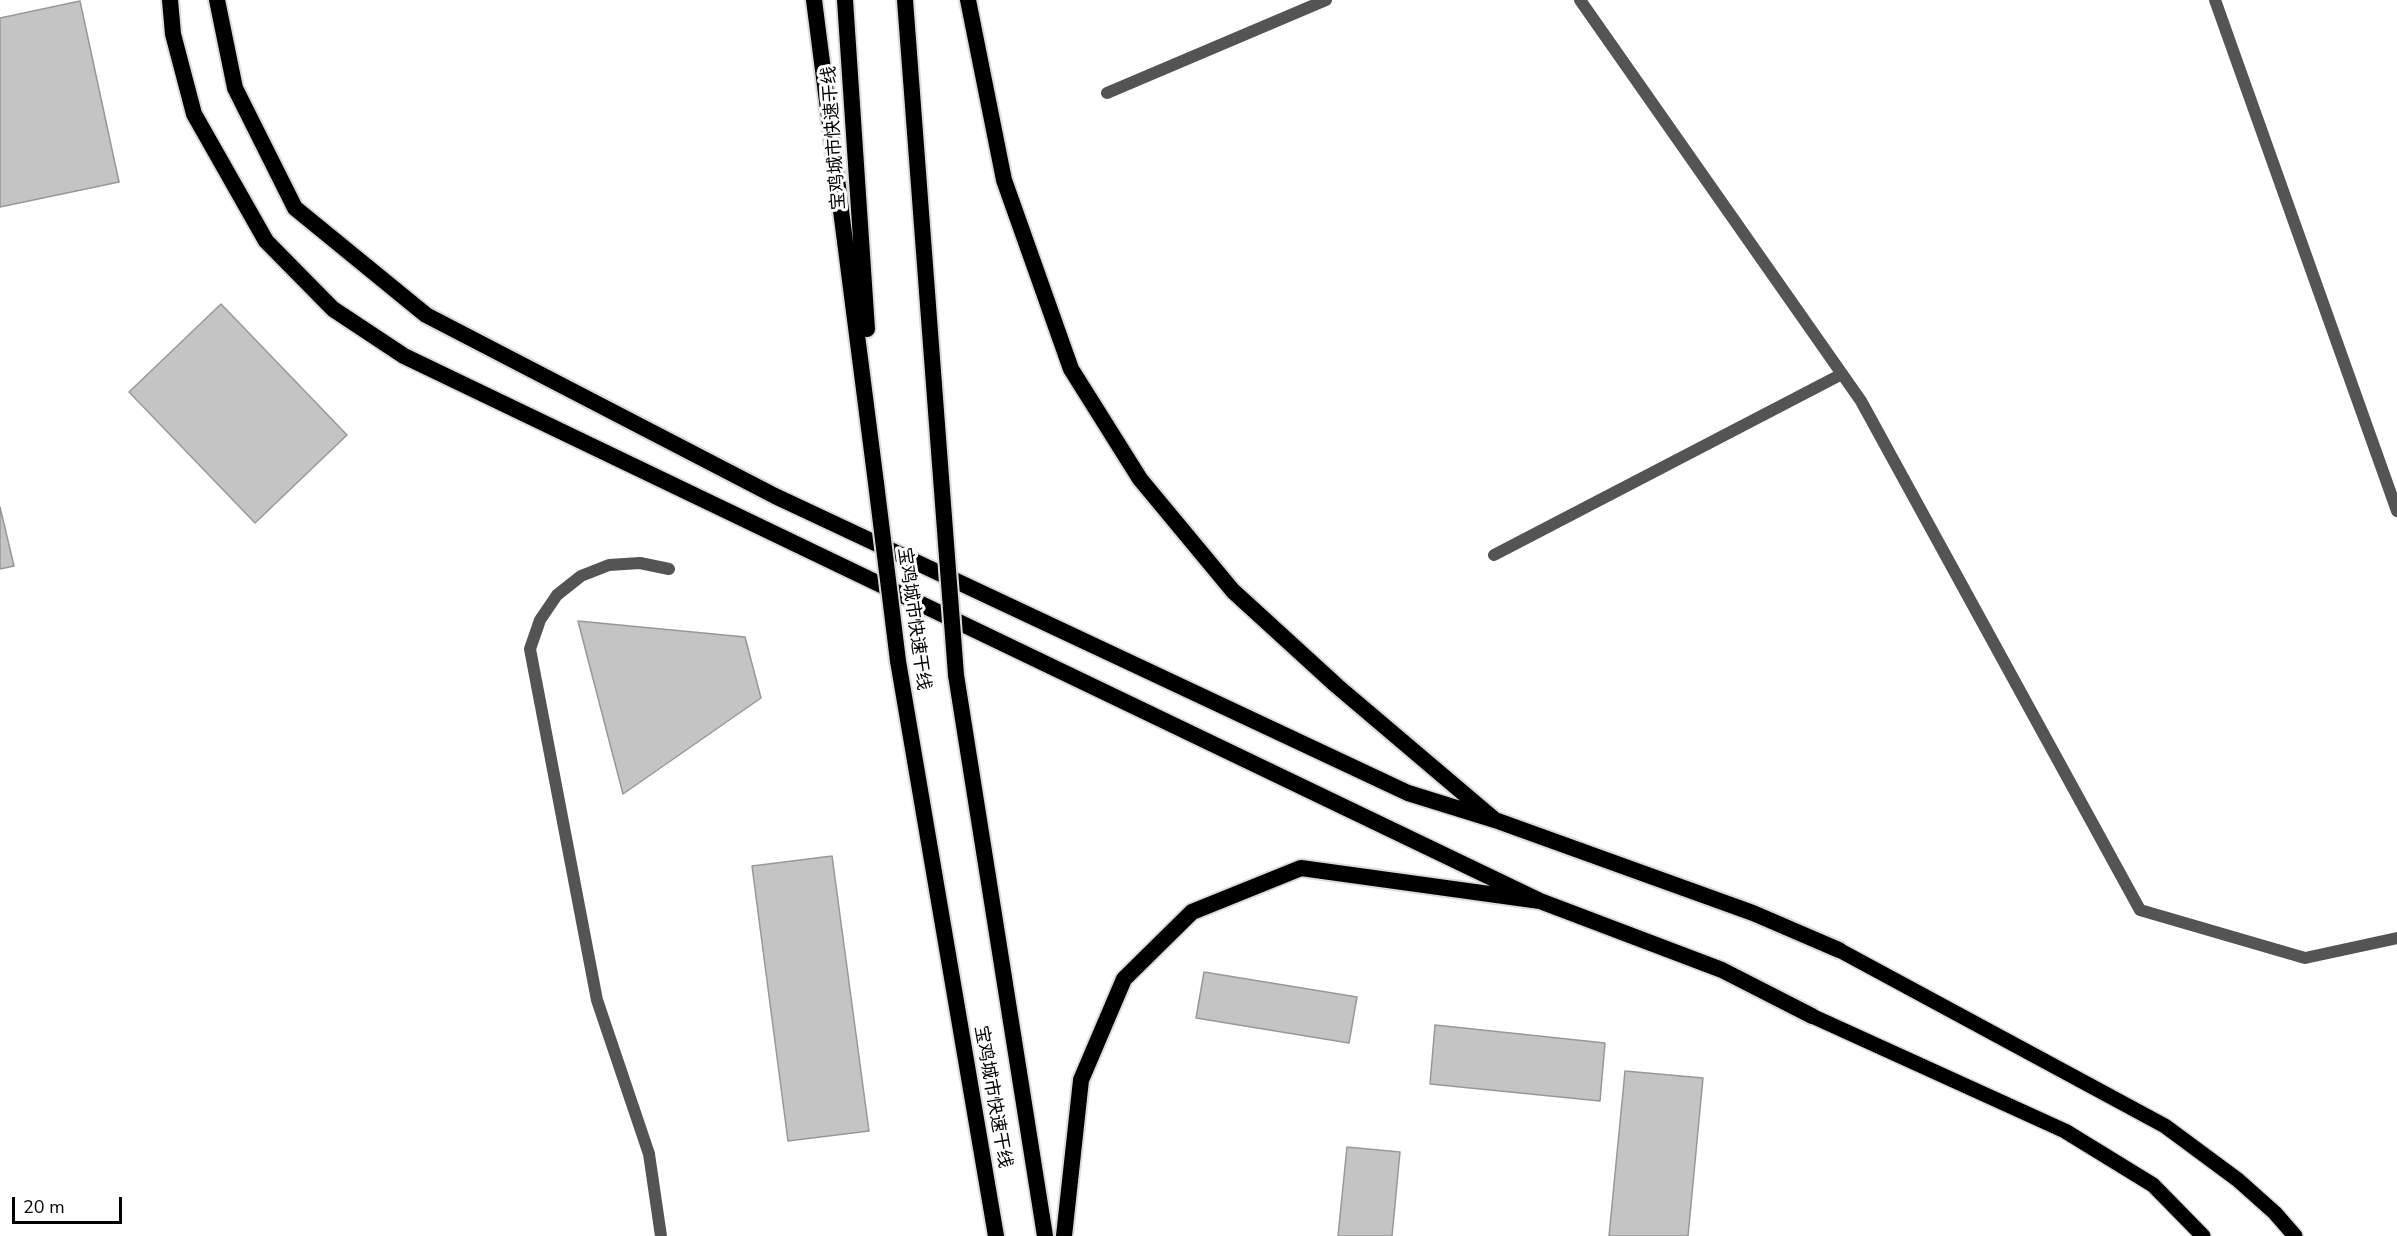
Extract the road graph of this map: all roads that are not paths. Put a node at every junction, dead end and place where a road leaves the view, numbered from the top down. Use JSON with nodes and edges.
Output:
{"nodes":[{"id":1,"x":170,"y":0,"type":"edge"},
{"id":2,"x":217,"y":0,"type":"edge"},
{"id":3,"x":813,"y":0,"type":"edge"},
{"id":4,"x":845,"y":0,"type":"edge"},
{"id":5,"x":905,"y":0,"type":"edge"},
{"id":6,"x":968,"y":0,"type":"edge"},
{"id":7,"x":1326,"y":0,"type":"edge"},
{"id":8,"x":1580,"y":0,"type":"edge"},
{"id":9,"x":2215,"y":0,"type":"edge"},
{"id":10,"x":1107,"y":93,"type":"dead end"},
{"id":11,"x":1842,"y":374,"type":"junction"},
{"id":12,"x":876,"y":483,"type":"junction"},
{"id":13,"x":2397,"y":512,"type":"edge"},
{"id":14,"x":1494,"y":555,"type":"dead end"},
{"id":15,"x":669,"y":569,"type":"dead end"},
{"id":16,"x":1495,"y":820,"type":"junction"},
{"id":17,"x":1540,"y":901,"type":"junction"},
{"id":18,"x":2397,"y":938,"type":"edge"},
{"id":19,"x":1839,"y":950,"type":"joint"},
{"id":20,"x":1812,"y":1016,"type":"joint"},
{"id":21,"x":661,"y":1236,"type":"edge"},
{"id":22,"x":996,"y":1236,"type":"edge"},
{"id":23,"x":1045,"y":1236,"type":"edge"},
{"id":24,"x":1064,"y":1236,"type":"edge"},
{"id":25,"x":2203,"y":1236,"type":"edge"},
{"id":26,"x":2295,"y":1236,"type":"edge"}],
"edges":[{"from":1,"to":17,"type":"highway"},
{"from":2,"to":16,"type":"highway"},
{"from":3,"to":12,"type":"highway"},
{"from":4,"to":12,"type":"highway","name":"宝鸡城市快速干线"},
{"from":5,"to":23,"type":"highway","name":"宝鸡城市快速干线","bridge":true},
{"from":6,"to":16,"type":"highway"},
{"from":7,"to":10,"type":"street"},
{"from":8,"to":11,"type":"street"},
{"from":9,"to":13,"type":"street"},
{"from":11,"to":14,"type":"street"},
{"from":11,"to":18,"type":"street"},
{"from":12,"to":22,"type":"highway","name":"宝鸡城市快速干线","bridge":true},
{"from":15,"to":21,"type":"street"},
{"from":16,"to":19,"type":"highway"},
{"from":17,"to":20,"type":"highway"},
{"from":17,"to":24,"type":"highway"},
{"from":19,"to":26,"type":"main road"},
{"from":20,"to":25,"type":"main road"}]}
